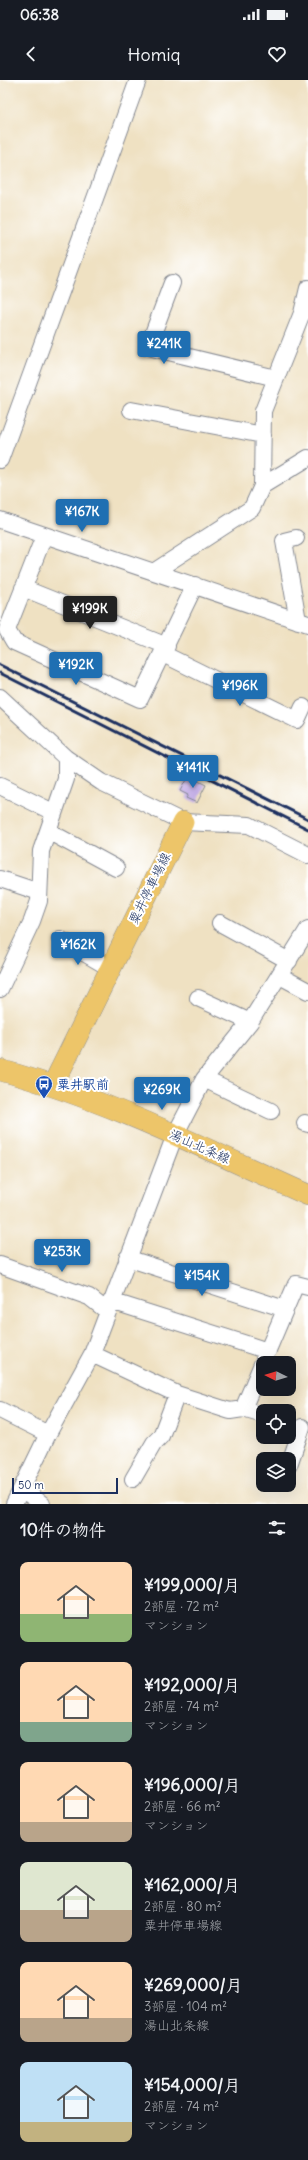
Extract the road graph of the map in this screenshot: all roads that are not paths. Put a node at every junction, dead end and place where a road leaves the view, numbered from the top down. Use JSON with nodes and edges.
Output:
{"nodes":[{"id":1,"x":138,"y":80,"type":"edge"},
{"id":2,"x":172,"y":283,"type":"dead end"},
{"id":3,"x":308,"y":288,"type":"edge"},
{"id":4,"x":276,"y":378,"type":"junction"},
{"id":5,"x":131,"y":410,"type":"dead end"},
{"id":6,"x":263,"y":435,"type":"junction"},
{"id":7,"x":308,"y":458,"type":"edge"},
{"id":8,"x":0,"y":460,"type":"edge"},
{"id":9,"x":262,"y":486,"type":"junction"},
{"id":10,"x":0,"y":520,"type":"edge"},
{"id":11,"x":44,"y":536,"type":"junction"},
{"id":12,"x":296,"y":538,"type":"dead end"},
{"id":13,"x":155,"y":571,"type":"junction"},
{"id":14,"x":195,"y":585,"type":"junction"},
{"id":15,"x":24,"y":588,"type":"junction"},
{"id":16,"x":303,"y":623,"type":"edge"},
{"id":17,"x":165,"y":650,"type":"junction"},
{"id":18,"x":1,"y":700,"type":"edge"},
{"id":19,"x":303,"y":707,"type":"dead end"},
{"id":20,"x":66,"y":758,"type":"junction"},
{"id":21,"x":0,"y":786,"type":"edge"},
{"id":22,"x":53,"y":812,"type":"junction"},
{"id":23,"x":183,"y":822,"type":"junction"},
{"id":24,"x":48,"y":831,"type":"junction"},
{"id":25,"x":308,"y":855,"type":"edge"},
{"id":26,"x":116,"y":868,"type":"dead end"},
{"id":27,"x":0,"y":879,"type":"edge"},
{"id":28,"x":39,"y":892,"type":"junction"},
{"id":29,"x":220,"y":923,"type":"dead end"},
{"id":30,"x":308,"y":929,"type":"edge"},
{"id":31,"x":60,"y":940,"type":"dead end"},
{"id":32,"x":289,"y":962,"type":"junction"},
{"id":33,"x":110,"y":968,"type":"junction"},
{"id":34,"x":280,"y":976,"type":"junction"},
{"id":35,"x":1,"y":983,"type":"edge"},
{"id":36,"x":308,"y":991,"type":"edge"},
{"id":37,"x":198,"y":998,"type":"dead end"},
{"id":38,"x":250,"y":1022,"type":"junction"},
{"id":39,"x":0,"y":1070,"type":"edge"},
{"id":40,"x":204,"y":1079,"type":"junction"},
{"id":41,"x":53,"y":1085,"type":"junction"},
{"id":42,"x":271,"y":1110,"type":"dead end"},
{"id":43,"x":175,"y":1135,"type":"junction"},
{"id":44,"x":308,"y":1195,"type":"edge"},
{"id":45,"x":127,"y":1258,"type":"junction"},
{"id":46,"x":0,"y":1265,"type":"edge"},
{"id":47,"x":308,"y":1287,"type":"edge"},
{"id":48,"x":109,"y":1306,"type":"junction"},
{"id":49,"x":285,"y":1309,"type":"junction"},
{"id":50,"x":268,"y":1351,"type":"junction"},
{"id":51,"x":92,"y":1354,"type":"junction"},
{"id":52,"x":177,"y":1394,"type":"junction"},
{"id":53,"x":243,"y":1409,"type":"junction"},
{"id":54,"x":0,"y":1410,"type":"edge"},
{"id":55,"x":256,"y":1413,"type":"edge"},
{"id":56,"x":300,"y":1427,"type":"edge"},
{"id":57,"x":48,"y":1434,"type":"junction"},
{"id":58,"x":293,"y":1452,"type":"edge"},
{"id":59,"x":133,"y":1479,"type":"dead end"},
{"id":60,"x":22,"y":1489,"type":"junction"},
{"id":61,"x":14,"y":1504,"type":"edge"},
{"id":62,"x":42,"y":1504,"type":"edge"}],
"edges":[{"from":1,"to":8,"type":"street"},
{"from":2,"to":4,"type":"street"},
{"from":3,"to":4,"type":"street"},
{"from":4,"to":6,"type":"street"},
{"from":5,"to":6,"type":"street"},
{"from":6,"to":9,"type":"street"},
{"from":7,"to":9,"type":"street"},
{"from":9,"to":13,"type":"street"},
{"from":10,"to":11,"type":"street"},
{"from":11,"to":13,"type":"street"},
{"from":11,"to":15,"type":"street"},
{"from":12,"to":16,"type":"street"},
{"from":13,"to":14,"type":"street"},
{"from":14,"to":16,"type":"street"},
{"from":14,"to":17,"type":"street"},
{"from":15,"to":17,"type":"street"},
{"from":15,"to":17,"type":"street"},
{"from":17,"to":19,"type":"street"},
{"from":18,"to":20,"type":"street"},
{"from":20,"to":22,"type":"street"},
{"from":20,"to":23,"type":"street"},
{"from":21,"to":22,"type":"street"},
{"from":22,"to":24,"type":"street"},
{"from":23,"to":25,"type":"street"},
{"from":23,"to":33,"type":"main road","name":"粟井停車場線"},
{"from":24,"to":26,"type":"street"},
{"from":24,"to":28,"type":"street"},
{"from":27,"to":28,"type":"street"},
{"from":28,"to":35,"type":"street"},
{"from":29,"to":32,"type":"street"},
{"from":30,"to":32,"type":"street"},
{"from":31,"to":33,"type":"street"},
{"from":32,"to":34,"type":"street"},
{"from":33,"to":41,"type":"main road","name":"粟井停車場線"},
{"from":34,"to":36,"type":"street"},
{"from":34,"to":38,"type":"street"},
{"from":37,"to":38,"type":"street"},
{"from":38,"to":40,"type":"street"},
{"from":39,"to":41,"type":"main road","name":"湯山北条線"},
{"from":40,"to":42,"type":"street"},
{"from":40,"to":43,"type":"street"},
{"from":41,"to":43,"type":"main road","name":"湯山北条線"},
{"from":43,"to":44,"type":"main road","name":"湯山北条線"},
{"from":43,"to":45,"type":"street"},
{"from":45,"to":48,"type":"street"},
{"from":45,"to":49,"type":"street"},
{"from":46,"to":48,"type":"street"},
{"from":47,"to":49,"type":"street"},
{"from":48,"to":50,"type":"street"},
{"from":48,"to":51,"type":"street"},
{"from":49,"to":50,"type":"street"},
{"from":50,"to":53,"type":"street"},
{"from":51,"to":52,"type":"street"},
{"from":51,"to":57,"type":"street"},
{"from":52,"to":53,"type":"street"},
{"from":52,"to":59,"type":"street"},
{"from":53,"to":55,"type":"street"},
{"from":54,"to":57,"type":"street"},
{"from":56,"to":58,"type":"street"},
{"from":57,"to":60,"type":"street"},
{"from":60,"to":61,"type":"street"},
{"from":60,"to":62,"type":"street"}]}
